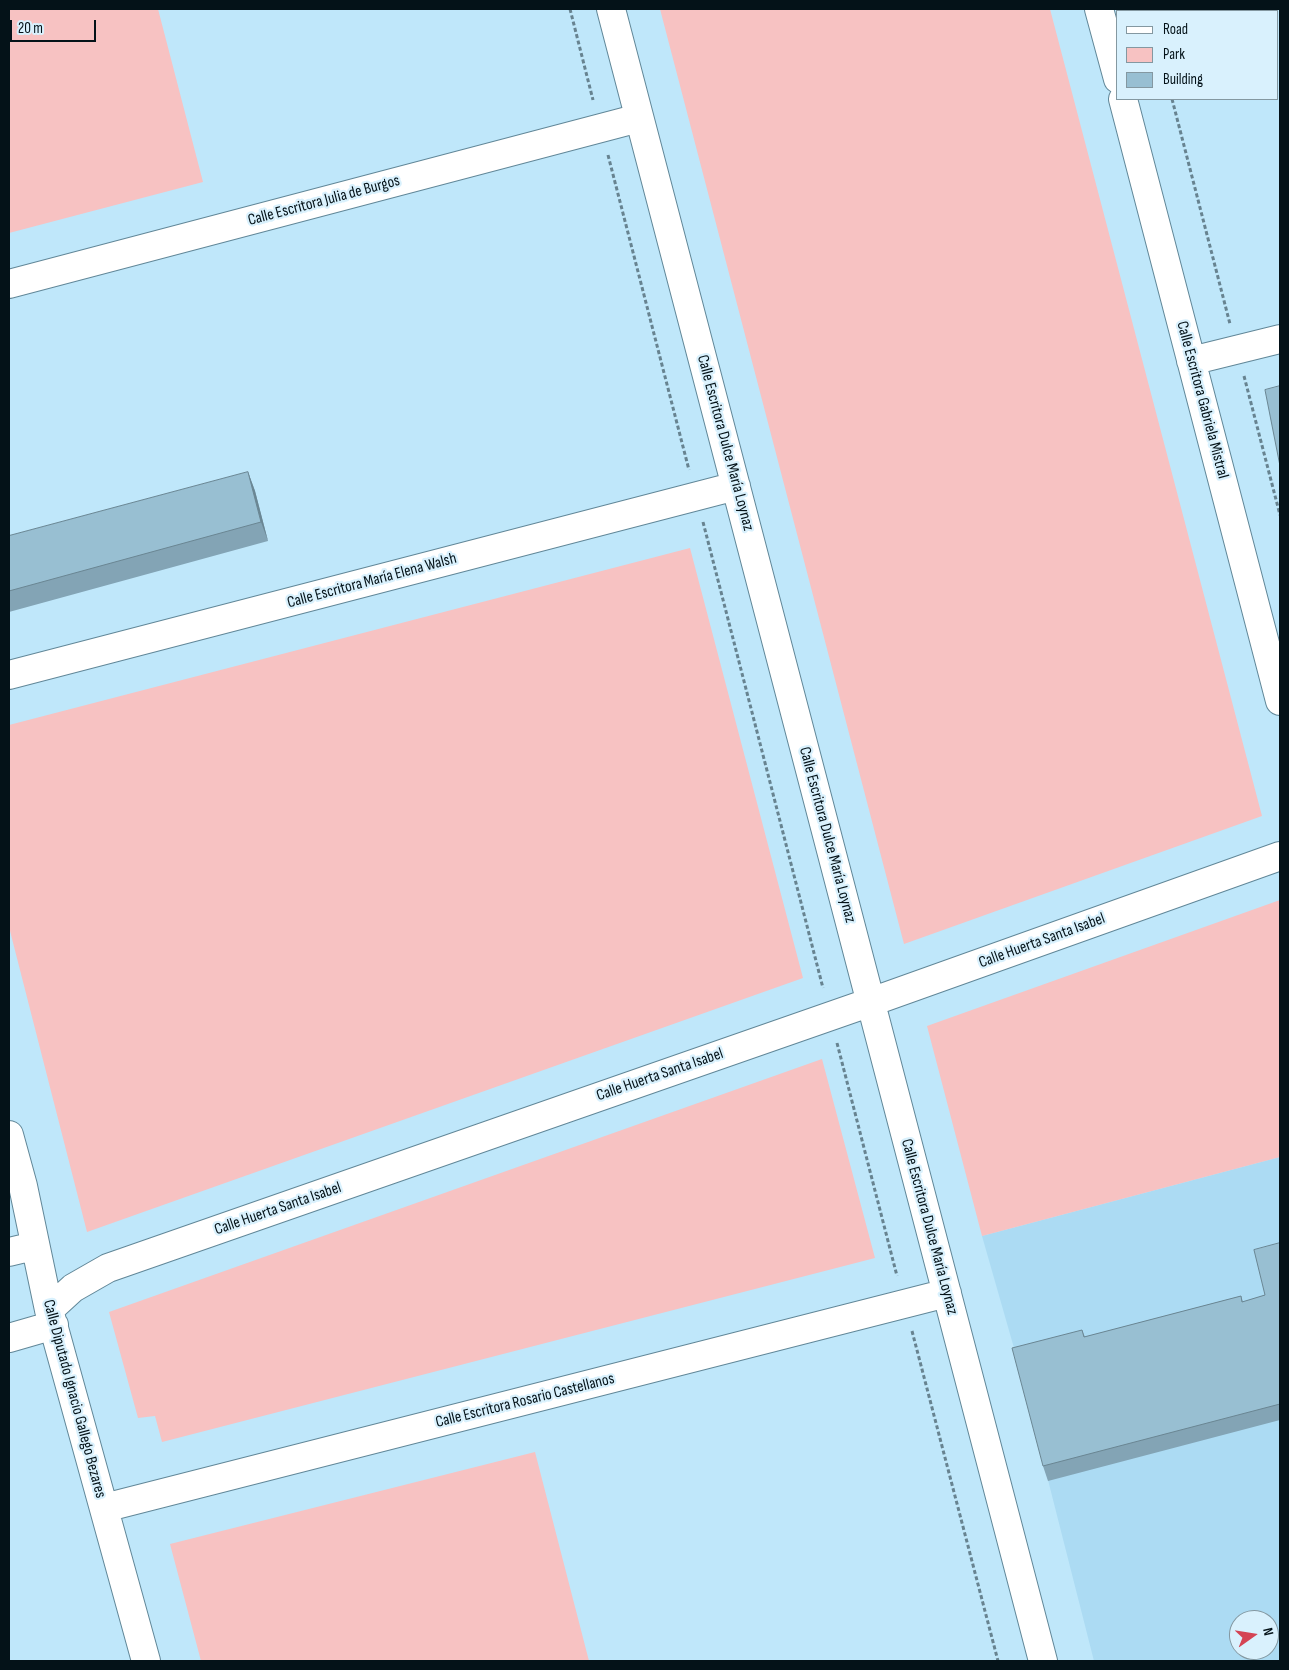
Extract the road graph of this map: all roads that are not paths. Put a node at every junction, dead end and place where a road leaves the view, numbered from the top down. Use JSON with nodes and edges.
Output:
{"nodes":[{"id":1,"x":611,"y":9,"type":"edge"},
{"id":2,"x":1099,"y":9,"type":"edge"},
{"id":3,"x":1116,"y":73,"type":"edge"},
{"id":4,"x":1123,"y":100,"type":"edge"},
{"id":5,"x":639,"y":118,"type":"junction"},
{"id":6,"x":9,"y":284,"type":"edge"},
{"id":7,"x":1280,"y":338,"type":"edge"},
{"id":8,"x":1191,"y":361,"type":"junction"},
{"id":9,"x":736,"y":486,"type":"junction"},
{"id":10,"x":9,"y":676,"type":"edge"},
{"id":11,"x":1280,"y":701,"type":"edge"},
{"id":12,"x":1280,"y":856,"type":"edge"},
{"id":13,"x":871,"y":1002,"type":"junction"},
{"id":14,"x":9,"y":1135,"type":"edge"},
{"id":15,"x":22,"y":1249,"type":"edge"},
{"id":16,"x":947,"y":1293,"type":"junction"},
{"id":17,"x":51,"y":1318,"type":"junction"},
{"id":18,"x":9,"y":1338,"type":"edge"},
{"id":19,"x":104,"y":1508,"type":"junction"},
{"id":20,"x":1036,"y":1660,"type":"edge"},
{"id":21,"x":146,"y":1661,"type":"edge"}],
"edges":[{"from":1,"to":5,"type":"street","name":"Calle Escritora Dulce María Loynaz"},
{"from":2,"to":3,"type":"street"},
{"from":4,"to":8,"type":"street","name":"Calle Escritora Gabriela Mistral"},
{"from":5,"to":6,"type":"street","name":"Calle Escritora Julia de Burgos"},
{"from":5,"to":9,"type":"street","name":"Calle Escritora Dulce María Loynaz"},
{"from":7,"to":8,"type":"street"},
{"from":8,"to":11,"type":"street","name":"Calle Escritora Gabriela Mistral"},
{"from":9,"to":10,"type":"street","name":"Calle Escritora María Elena Walsh"},
{"from":9,"to":13,"type":"street","name":"Calle Escritora Dulce María Loynaz"},
{"from":12,"to":13,"type":"street","name":"Calle Huerta Santa Isabel"},
{"from":13,"to":16,"type":"street","name":"Calle Escritora Dulce María Loynaz"},
{"from":13,"to":17,"type":"street","name":"Calle Huerta Santa Isabel"},
{"from":14,"to":15,"type":"street","name":"Calle Diputado Ignacio Gallego Bezares"},
{"from":15,"to":17,"type":"street","name":"Calle Diputado Ignacio Gallego Bezares"},
{"from":16,"to":19,"type":"street","name":"Calle Escritora Rosario Castellanos"},
{"from":16,"to":20,"type":"street","name":"Calle Escritora Dulce María Loynaz"},
{"from":17,"to":18,"type":"street","name":"Calle Huerta Santa Isabel"},
{"from":17,"to":19,"type":"street","name":"Calle Diputado Ignacio Gallego Bezares"},
{"from":19,"to":21,"type":"street","name":"Calle Diputado Ignacio Gallego Bezares"}]}
